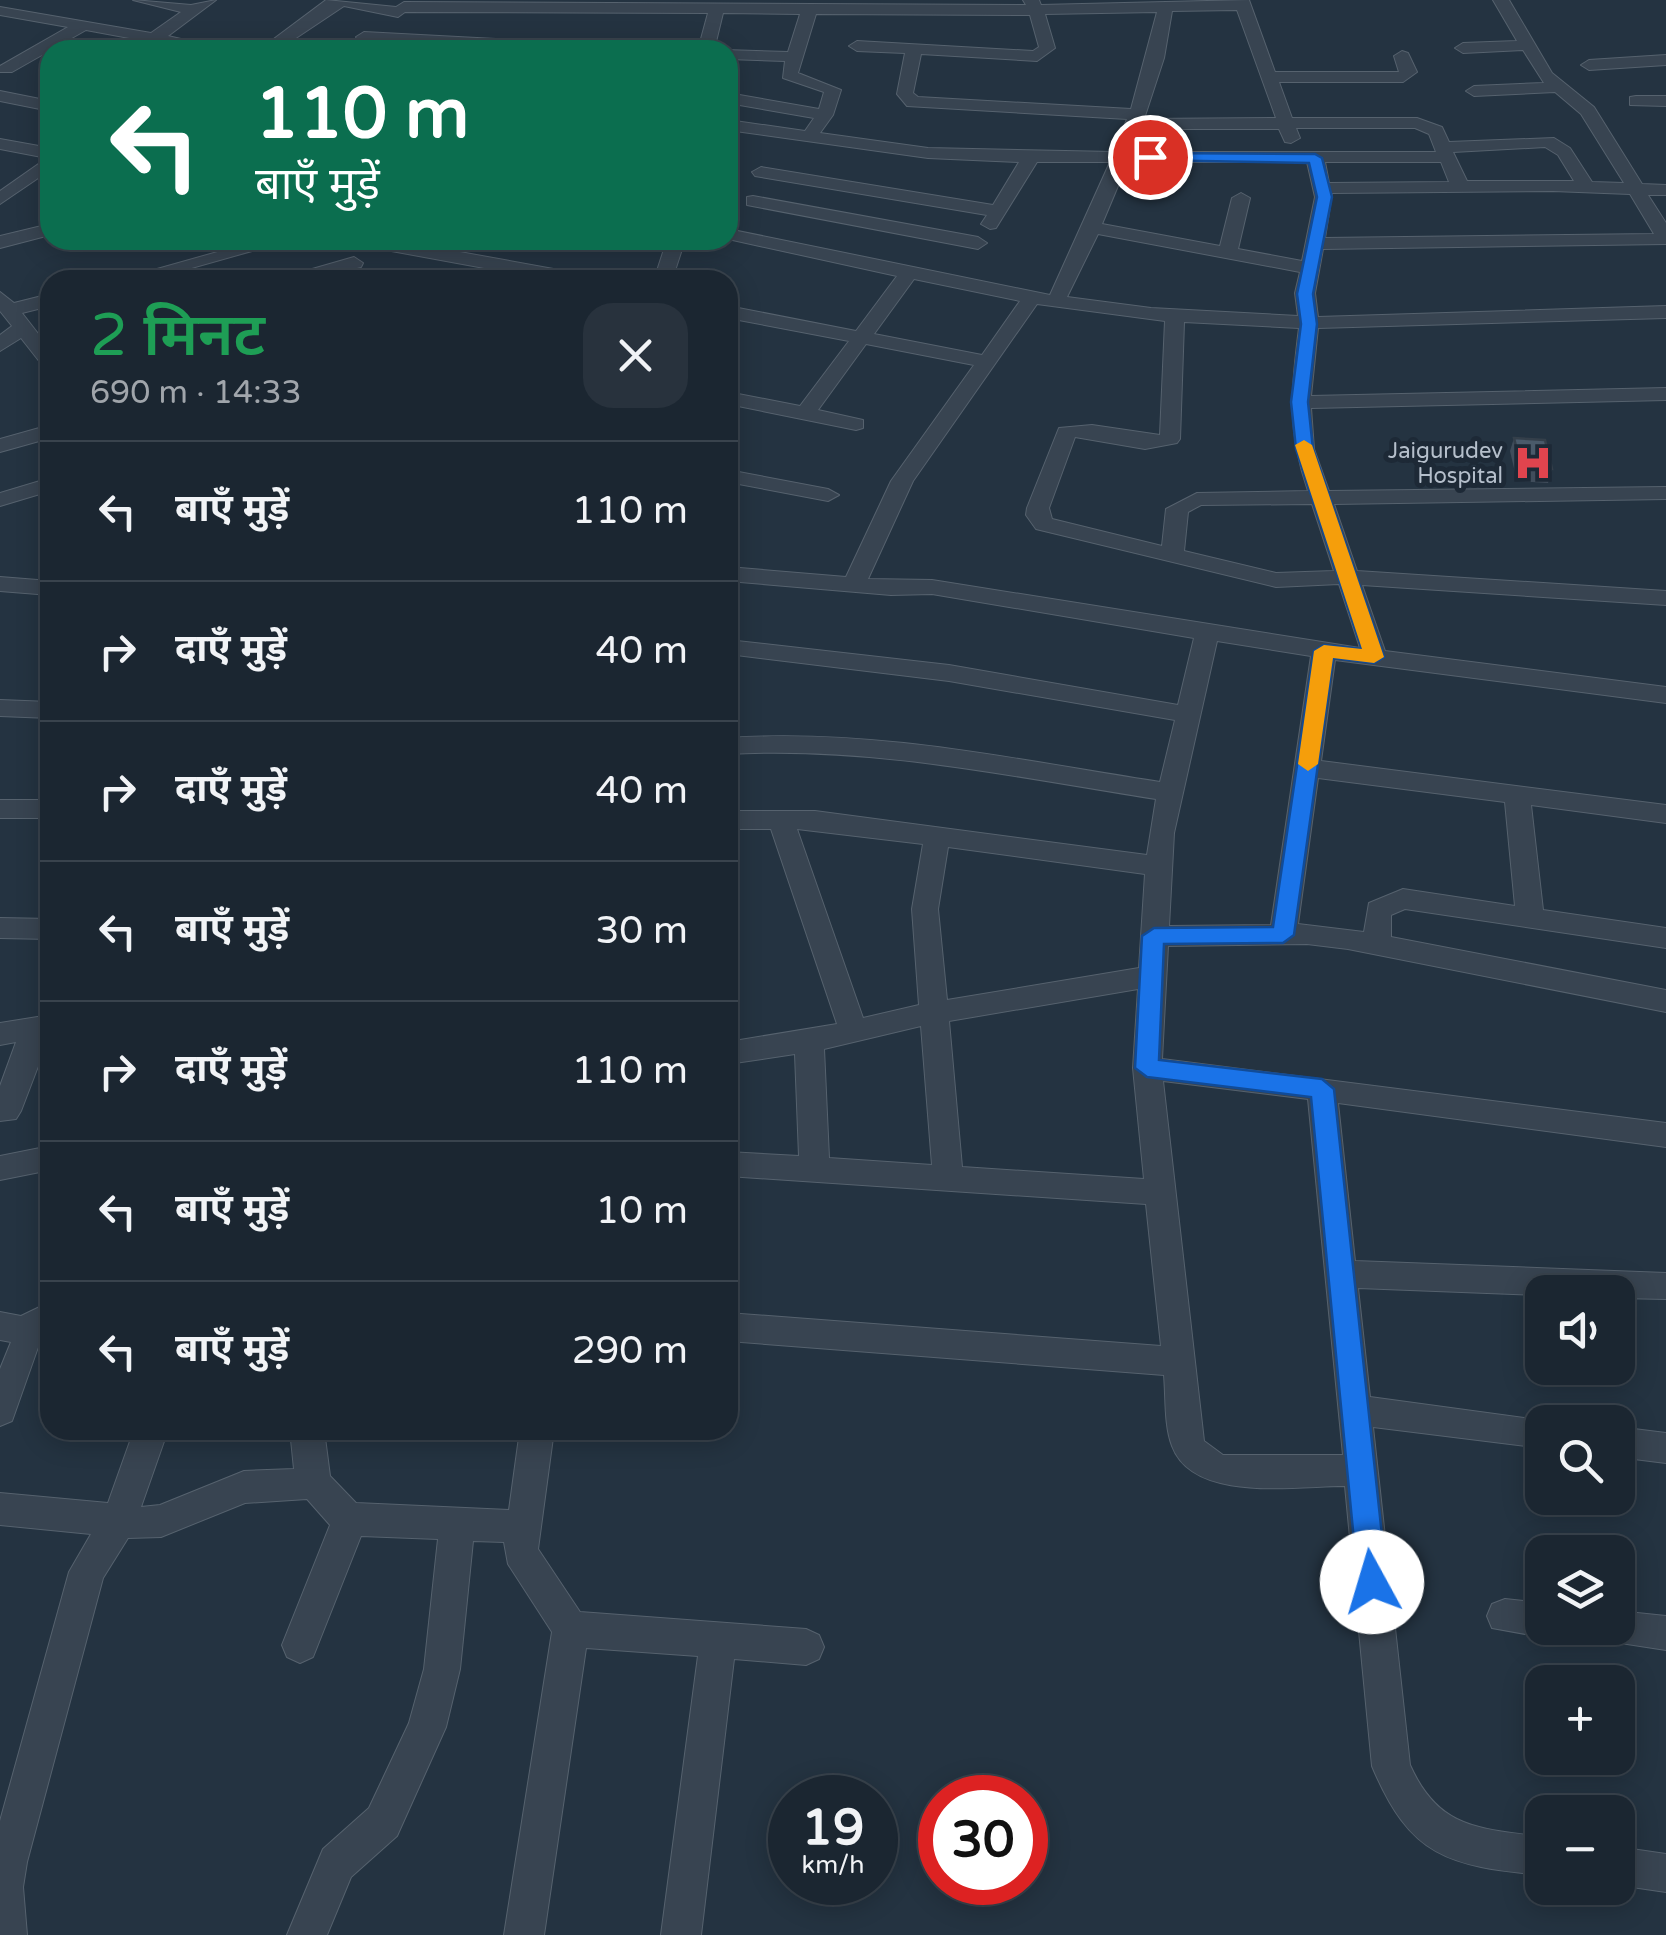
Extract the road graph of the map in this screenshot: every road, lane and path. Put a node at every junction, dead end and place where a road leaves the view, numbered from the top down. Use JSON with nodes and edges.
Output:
{"nodes":[{"id":1,"x":21,"y":0,"type":"edge"},
{"id":2,"x":142,"y":0,"type":"edge"},
{"id":3,"x":339,"y":0,"type":"edge"},
{"id":4,"x":1500,"y":0,"type":"edge"},
{"id":5,"x":1242,"y":2,"type":"edge"},
{"id":6,"x":1166,"y":3,"type":"edge"},
{"id":7,"x":684,"y":4,"type":"edge"},
{"id":8,"x":201,"y":5,"type":"edge"},
{"id":9,"x":1033,"y":5,"type":"edge"},
{"id":10,"x":405,"y":6,"type":"edge"},
{"id":11,"x":810,"y":7,"type":"junction"},
{"id":12,"x":718,"y":8,"type":"junction"},
{"id":13,"x":2,"y":12,"type":"edge"},
{"id":14,"x":82,"y":26,"type":"junction"},
{"id":15,"x":153,"y":39,"type":"junction"},
{"id":16,"x":57,"y":40,"type":"edge"},
{"id":17,"x":159,"y":40,"type":"edge"},
{"id":18,"x":281,"y":40,"type":"edge"},
{"id":19,"x":360,"y":40,"type":"edge"},
{"id":20,"x":709,"y":40,"type":"edge"},
{"id":21,"x":1527,"y":45,"type":"junction"},
{"id":22,"x":857,"y":46,"type":"dead end"},
{"id":23,"x":1463,"y":48,"type":"dead end"},
{"id":24,"x":40,"y":50,"type":"edge"},
{"id":25,"x":914,"y":50,"type":"junction"},
{"id":26,"x":738,"y":54,"type":"edge"},
{"id":27,"x":1402,"y":56,"type":"dead end"},
{"id":28,"x":794,"y":57,"type":"junction"},
{"id":29,"x":24,"y":59,"type":"junction"},
{"id":30,"x":1666,"y":60,"type":"edge"},
{"id":31,"x":40,"y":63,"type":"edge"},
{"id":32,"x":1588,"y":65,"type":"dead end"},
{"id":33,"x":6,"y":69,"type":"dead end"},
{"id":34,"x":1268,"y":78,"type":"junction"},
{"id":35,"x":1560,"y":87,"type":"junction"},
{"id":36,"x":1474,"y":91,"type":"dead end"},
{"id":37,"x":0,"y":96,"type":"edge"},
{"id":38,"x":738,"y":100,"type":"edge"},
{"id":39,"x":1636,"y":101,"type":"dead end"},
{"id":40,"x":1666,"y":101,"type":"edge"},
{"id":41,"x":40,"y":104,"type":"edge"},
{"id":42,"x":824,"y":115,"type":"junction"},
{"id":43,"x":1133,"y":119,"type":"junction"},
{"id":44,"x":1286,"y":124,"type":"junction"},
{"id":45,"x":738,"y":127,"type":"edge"},
{"id":46,"x":808,"y":138,"type":"junction"},
{"id":47,"x":2,"y":145,"type":"edge"},
{"id":48,"x":40,"y":151,"type":"edge"},
{"id":49,"x":1445,"y":152,"type":"junction"},
{"id":50,"x":1031,"y":157,"type":"junction"},
{"id":51,"x":1118,"y":157,"type":"junction"},
{"id":52,"x":1306,"y":158,"type":"junction"},
{"id":53,"x":40,"y":169,"type":"edge"},
{"id":54,"x":760,"y":172,"type":"dead end"},
{"id":55,"x":1460,"y":186,"type":"junction"},
{"id":56,"x":1586,"y":187,"type":"junction"},
{"id":57,"x":1322,"y":188,"type":"junction"},
{"id":58,"x":1637,"y":190,"type":"junction"},
{"id":59,"x":1666,"y":190,"type":"edge"},
{"id":60,"x":1241,"y":198,"type":"dead end"},
{"id":61,"x":0,"y":199,"type":"edge"},
{"id":62,"x":753,"y":201,"type":"dead end"},
{"id":63,"x":998,"y":212,"type":"junction"},
{"id":64,"x":1092,"y":227,"type":"junction"},
{"id":65,"x":40,"y":232,"type":"edge"},
{"id":66,"x":738,"y":236,"type":"edge"},
{"id":67,"x":1666,"y":238,"type":"edge"},
{"id":68,"x":0,"y":242,"type":"edge"},
{"id":69,"x":978,"y":243,"type":"junction"},
{"id":70,"x":1316,"y":244,"type":"junction"},
{"id":71,"x":243,"y":250,"type":"edge"},
{"id":72,"x":418,"y":250,"type":"edge"},
{"id":73,"x":1228,"y":252,"type":"junction"},
{"id":74,"x":1311,"y":268,"type":"junction"},
{"id":75,"x":166,"y":270,"type":"edge"},
{"id":76,"x":526,"y":270,"type":"edge"},
{"id":77,"x":911,"y":270,"type":"junction"},
{"id":78,"x":956,"y":279,"type":"junction"},
{"id":79,"x":1034,"y":295,"type":"junction"},
{"id":80,"x":1057,"y":300,"type":"junction"},
{"id":81,"x":40,"y":303,"type":"edge"},
{"id":82,"x":11,"y":312,"type":"edge"},
{"id":83,"x":1666,"y":312,"type":"edge"},
{"id":84,"x":738,"y":314,"type":"edge"},
{"id":85,"x":1174,"y":316,"type":"junction"},
{"id":86,"x":1309,"y":324,"type":"junction"},
{"id":87,"x":862,"y":337,"type":"junction"},
{"id":88,"x":0,"y":345,"type":"edge"},
{"id":89,"x":40,"y":347,"type":"edge"},
{"id":90,"x":988,"y":362,"type":"junction"},
{"id":91,"x":1666,"y":394,"type":"edge"},
{"id":92,"x":738,"y":400,"type":"edge"},
{"id":93,"x":1300,"y":402,"type":"junction"},
{"id":94,"x":805,"y":414,"type":"junction"},
{"id":95,"x":856,"y":424,"type":"dead end"},
{"id":96,"x":40,"y":434,"type":"edge"},
{"id":97,"x":0,"y":446,"type":"edge"},
{"id":98,"x":738,"y":478,"type":"edge"},
{"id":99,"x":40,"y":487,"type":"edge"},
{"id":100,"x":1666,"y":493,"type":"edge"},
{"id":101,"x":828,"y":495,"type":"dead end"},
{"id":102,"x":1319,"y":498,"type":"junction"},
{"id":103,"x":0,"y":500,"type":"edge"},
{"id":104,"x":1172,"y":557,"type":"junction"},
{"id":105,"x":738,"y":575,"type":"edge"},
{"id":106,"x":1346,"y":576,"type":"junction"},
{"id":107,"x":0,"y":584,"type":"edge"},
{"id":108,"x":854,"y":586,"type":"junction"},
{"id":109,"x":40,"y":587,"type":"edge"},
{"id":110,"x":1666,"y":598,"type":"edge"},
{"id":111,"x":1206,"y":632,"type":"junction"},
{"id":112,"x":738,"y":647,"type":"edge"},
{"id":113,"x":1324,"y":651,"type":"junction"},
{"id":114,"x":1374,"y":657,"type":"junction"},
{"id":115,"x":1666,"y":695,"type":"edge"},
{"id":116,"x":0,"y":708,"type":"edge"},
{"id":117,"x":40,"y":710,"type":"edge"},
{"id":118,"x":1187,"y":714,"type":"junction"},
{"id":119,"x":738,"y":745,"type":"edge"},
{"id":120,"x":1307,"y":768,"type":"junction"},
{"id":121,"x":1168,"y":792,"type":"junction"},
{"id":122,"x":1517,"y":795,"type":"junction"},
{"id":123,"x":0,"y":809,"type":"edge"},
{"id":124,"x":40,"y":809,"type":"edge"},
{"id":125,"x":1666,"y":814,"type":"edge"},
{"id":126,"x":781,"y":819,"type":"junction"},
{"id":127,"x":738,"y":820,"type":"edge"},
{"id":128,"x":937,"y":836,"type":"junction"},
{"id":129,"x":1157,"y":866,"type":"junction"},
{"id":130,"x":1530,"y":918,"type":"junction"},
{"id":131,"x":0,"y":928,"type":"edge"},
{"id":132,"x":40,"y":929,"type":"edge"},
{"id":133,"x":1283,"y":935,"type":"junction"},
{"id":134,"x":1154,"y":936,"type":"junction"},
{"id":135,"x":1666,"y":938,"type":"edge"},
{"id":136,"x":1378,"y":945,"type":"junction"},
{"id":137,"x":1152,"y":976,"type":"junction"},
{"id":138,"x":1666,"y":1001,"type":"edge"},
{"id":139,"x":932,"y":1013,"type":"junction"},
{"id":140,"x":40,"y":1026,"type":"edge"},
{"id":141,"x":40,"y":1031,"type":"edge"},
{"id":142,"x":854,"y":1033,"type":"junction"},
{"id":143,"x":0,"y":1034,"type":"edge"},
{"id":144,"x":809,"y":1041,"type":"junction"},
{"id":145,"x":738,"y":1052,"type":"edge"},
{"id":146,"x":1147,"y":1068,"type":"junction"},
{"id":147,"x":1322,"y":1089,"type":"junction"},
{"id":148,"x":6,"y":1111,"type":"dead end"},
{"id":149,"x":1666,"y":1135,"type":"edge"},
{"id":150,"x":40,"y":1160,"type":"edge"},
{"id":151,"x":738,"y":1165,"type":"edge"},
{"id":152,"x":0,"y":1168,"type":"edge"},
{"id":153,"x":815,"y":1170,"type":"junction"},
{"id":154,"x":948,"y":1179,"type":"junction"},
{"id":155,"x":1160,"y":1192,"type":"junction"},
{"id":156,"x":1341,"y":1274,"type":"junction"},
{"id":157,"x":1666,"y":1286,"type":"edge"},
{"id":158,"x":25,"y":1324,"type":"edge"},
{"id":159,"x":738,"y":1327,"type":"edge"},
{"id":160,"x":1178,"y":1362,"type":"junction"},
{"id":161,"x":6,"y":1379,"type":"edge"},
{"id":162,"x":0,"y":1410,"type":"edge"},
{"id":163,"x":1355,"y":1410,"type":"junction"},
{"id":164,"x":1525,"y":1431,"type":"edge"},
{"id":165,"x":147,"y":1440,"type":"edge"},
{"id":166,"x":307,"y":1440,"type":"edge"},
{"id":167,"x":535,"y":1440,"type":"edge"},
{"id":168,"x":1635,"y":1444,"type":"edge"},
{"id":169,"x":1666,"y":1448,"type":"edge"},
{"id":170,"x":1361,"y":1471,"type":"junction"},
{"id":171,"x":316,"y":1484,"type":"junction"},
{"id":172,"x":0,"y":1509,"type":"edge"},
{"id":173,"x":350,"y":1520,"type":"junction"},
{"id":174,"x":118,"y":1521,"type":"junction"},
{"id":175,"x":457,"y":1526,"type":"junction"},
{"id":176,"x":520,"y":1527,"type":"junction"},
{"id":177,"x":1505,"y":1616,"type":"dead end"},
{"id":178,"x":1525,"y":1618,"type":"edge"},
{"id":179,"x":570,"y":1629,"type":"junction"},
{"id":180,"x":1635,"y":1630,"type":"edge"},
{"id":181,"x":1666,"y":1633,"type":"edge"},
{"id":182,"x":718,"y":1640,"type":"junction"},
{"id":183,"x":300,"y":1646,"type":"dead end"},
{"id":184,"x":806,"y":1647,"type":"dead end"},
{"id":185,"x":1525,"y":1854,"type":"edge"},
{"id":186,"x":1635,"y":1868,"type":"edge"},
{"id":187,"x":1666,"y":1873,"type":"edge"},
{"id":188,"x":7,"y":1935,"type":"edge"},
{"id":189,"x":307,"y":1935,"type":"edge"},
{"id":190,"x":524,"y":1935,"type":"edge"},
{"id":191,"x":680,"y":1935,"type":"edge"}],
"edges":[{"from":1,"to":13,"type":"street"},
{"from":2,"to":8,"type":"street"},
{"from":3,"to":10,"type":"street"},
{"from":3,"to":18,"type":"street"},
{"from":4,"to":21,"type":"street"},
{"from":5,"to":6,"type":"street"},
{"from":5,"to":34,"type":"street"},
{"from":6,"to":9,"type":"street"},
{"from":6,"to":43,"type":"street"},
{"from":7,"to":10,"type":"street"},
{"from":7,"to":12,"type":"street"},
{"from":8,"to":15,"type":"street"},
{"from":9,"to":11,"type":"street"},
{"from":9,"to":25,"type":"street"},
{"from":10,"to":19,"type":"street"},
{"from":11,"to":12,"type":"street"},
{"from":11,"to":28,"type":"street"},
{"from":12,"to":20,"type":"street"},
{"from":13,"to":14,"type":"street"},
{"from":14,"to":15,"type":"street"},
{"from":14,"to":16,"type":"street"},
{"from":15,"to":17,"type":"street"},
{"from":21,"to":23,"type":"street"},
{"from":21,"to":35,"type":"street"},
{"from":22,"to":25,"type":"street"},
{"from":24,"to":29,"type":"street"},
{"from":25,"to":43,"type":"street"},
{"from":26,"to":28,"type":"street"},
{"from":27,"to":34,"type":"street"},
{"from":28,"to":42,"type":"street"},
{"from":29,"to":31,"type":"street"},
{"from":29,"to":33,"type":"street"},
{"from":30,"to":32,"type":"street"},
{"from":34,"to":44,"type":"street"},
{"from":35,"to":36,"type":"street"},
{"from":35,"to":58,"type":"street"},
{"from":37,"to":41,"type":"street"},
{"from":38,"to":42,"type":"street"},
{"from":39,"to":40,"type":"street"},
{"from":42,"to":46,"type":"street"},
{"from":43,"to":44,"type":"street"},
{"from":43,"to":51,"type":"street"},
{"from":44,"to":49,"type":"street"},
{"from":44,"to":52,"type":"street"},
{"from":45,"to":46,"type":"street"},
{"from":46,"to":50,"type":"street"},
{"from":47,"to":48,"type":"street"},
{"from":49,"to":52,"type":"street"},
{"from":49,"to":55,"type":"street"},
{"from":49,"to":56,"type":"street"},
{"from":50,"to":51,"type":"street"},
{"from":50,"to":63,"type":"street"},
{"from":51,"to":52,"type":"street"},
{"from":51,"to":64,"type":"street"},
{"from":52,"to":57,"type":"street"},
{"from":53,"to":61,"type":"street"},
{"from":54,"to":63,"type":"street"},
{"from":55,"to":56,"type":"street"},
{"from":55,"to":57,"type":"street"},
{"from":56,"to":58,"type":"street"},
{"from":57,"to":70,"type":"street"},
{"from":58,"to":59,"type":"street"},
{"from":58,"to":67,"type":"street"},
{"from":60,"to":73,"type":"street"},
{"from":62,"to":69,"type":"street"},
{"from":63,"to":69,"type":"street"},
{"from":64,"to":73,"type":"street"},
{"from":64,"to":80,"type":"street"},
{"from":65,"to":68,"type":"street"},
{"from":66,"to":77,"type":"street"},
{"from":67,"to":70,"type":"street"},
{"from":69,"to":78,"type":"street"},
{"from":70,"to":74,"type":"street"},
{"from":71,"to":75,"type":"street"},
{"from":72,"to":76,"type":"street"},
{"from":73,"to":74,"type":"street"},
{"from":74,"to":86,"type":"street"},
{"from":77,"to":78,"type":"street"},
{"from":77,"to":87,"type":"street"},
{"from":78,"to":79,"type":"street"},
{"from":79,"to":80,"type":"street"},
{"from":79,"to":90,"type":"street"},
{"from":80,"to":85,"type":"street"},
{"from":81,"to":82,"type":"street"},
{"from":82,"to":88,"type":"street"},
{"from":82,"to":89,"type":"street"},
{"from":83,"to":86,"type":"street"},
{"from":84,"to":87,"type":"street"},
{"from":85,"to":86,"type":"street"},
{"from":85,"to":104,"type":"street"},
{"from":86,"to":93,"type":"street"},
{"from":87,"to":90,"type":"street"},
{"from":87,"to":94,"type":"street"},
{"from":90,"to":108,"type":"street"},
{"from":91,"to":93,"type":"street"},
{"from":92,"to":94,"type":"street"},
{"from":93,"to":102,"type":"street"},
{"from":94,"to":95,"type":"street"},
{"from":96,"to":97,"type":"street"},
{"from":98,"to":101,"type":"street"},
{"from":99,"to":103,"type":"street"},
{"from":100,"to":102,"type":"street"},
{"from":102,"to":104,"type":"street"},
{"from":102,"to":106,"type":"street"},
{"from":104,"to":106,"type":"street"},
{"from":105,"to":108,"type":"street"},
{"from":106,"to":110,"type":"street"},
{"from":106,"to":114,"type":"street"},
{"from":107,"to":109,"type":"street"},
{"from":108,"to":111,"type":"street"},
{"from":111,"to":113,"type":"street"},
{"from":111,"to":118,"type":"street"},
{"from":112,"to":118,"type":"street"},
{"from":113,"to":114,"type":"street"},
{"from":113,"to":120,"type":"street"},
{"from":114,"to":115,"type":"street"},
{"from":116,"to":117,"type":"street"},
{"from":118,"to":121,"type":"street"},
{"from":119,"to":121,"type":"street"},
{"from":120,"to":122,"type":"street"},
{"from":120,"to":133,"type":"street"},
{"from":121,"to":129,"type":"street"},
{"from":122,"to":125,"type":"street"},
{"from":122,"to":130,"type":"street"},
{"from":123,"to":124,"type":"street"},
{"from":126,"to":127,"type":"street"},
{"from":126,"to":128,"type":"street"},
{"from":126,"to":142,"type":"street"},
{"from":128,"to":129,"type":"street"},
{"from":128,"to":139,"type":"street"},
{"from":129,"to":134,"type":"street"},
{"from":130,"to":135,"type":"street"},
{"from":130,"to":136,"type":"street"},
{"from":131,"to":132,"type":"street"},
{"from":133,"to":134,"type":"street"},
{"from":133,"to":136,"type":"street"},
{"from":134,"to":137,"type":"street"},
{"from":136,"to":138,"type":"street"},
{"from":137,"to":139,"type":"street"},
{"from":137,"to":146,"type":"street"},
{"from":139,"to":142,"type":"street"},
{"from":139,"to":154,"type":"street"},
{"from":140,"to":143,"type":"street"},
{"from":141,"to":148,"type":"street"},
{"from":142,"to":144,"type":"street"},
{"from":144,"to":145,"type":"street"},
{"from":144,"to":153,"type":"street"},
{"from":146,"to":147,"type":"street"},
{"from":146,"to":155,"type":"street"},
{"from":147,"to":149,"type":"street"},
{"from":147,"to":156,"type":"street"},
{"from":150,"to":152,"type":"street"},
{"from":151,"to":153,"type":"street"},
{"from":153,"to":154,"type":"street"},
{"from":154,"to":155,"type":"street"},
{"from":155,"to":160,"type":"street"},
{"from":156,"to":157,"type":"street"},
{"from":156,"to":163,"type":"street"},
{"from":158,"to":161,"type":"street"},
{"from":159,"to":160,"type":"street"},
{"from":160,"to":170,"type":"street"},
{"from":161,"to":162,"type":"street"},
{"from":163,"to":164,"type":"street"},
{"from":163,"to":170,"type":"street"},
{"from":165,"to":174,"type":"street"},
{"from":166,"to":171,"type":"street"},
{"from":167,"to":176,"type":"street"},
{"from":168,"to":169,"type":"street"},
{"from":170,"to":185,"type":"street"},
{"from":171,"to":173,"type":"street"},
{"from":171,"to":174,"type":"street"},
{"from":172,"to":174,"type":"street"},
{"from":173,"to":175,"type":"street"},
{"from":173,"to":183,"type":"street"},
{"from":174,"to":188,"type":"street"},
{"from":175,"to":176,"type":"street"},
{"from":175,"to":189,"type":"street"},
{"from":176,"to":179,"type":"street"},
{"from":177,"to":178,"type":"street"},
{"from":179,"to":182,"type":"street"},
{"from":179,"to":190,"type":"street"},
{"from":180,"to":181,"type":"street"},
{"from":182,"to":184,"type":"street"},
{"from":182,"to":191,"type":"street"},
{"from":186,"to":187,"type":"street"}]}
